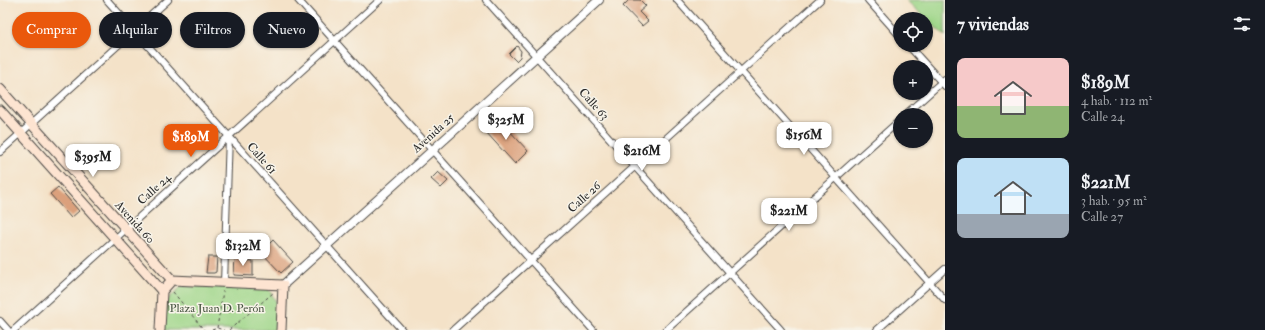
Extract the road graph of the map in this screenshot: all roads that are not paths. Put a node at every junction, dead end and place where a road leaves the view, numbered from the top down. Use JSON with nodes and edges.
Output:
{"nodes":[{"id":1,"x":107,"y":0,"type":"edge"},
{"id":2,"x":168,"y":0,"type":"edge"},
{"id":3,"x":298,"y":0,"type":"edge"},
{"id":4,"x":380,"y":0,"type":"edge"},
{"id":5,"x":486,"y":0,"type":"edge"},
{"id":6,"x":599,"y":0,"type":"edge"},
{"id":7,"x":677,"y":0,"type":"edge"},
{"id":8,"x":820,"y":0,"type":"edge"},
{"id":9,"x":868,"y":0,"type":"edge"},
{"id":10,"x":117,"y":12,"type":"edge"},
{"id":11,"x":155,"y":12,"type":"edge"},
{"id":12,"x":893,"y":28,"type":"edge"},
{"id":13,"x":334,"y":41,"type":"junction"},
{"id":14,"x":115,"y":48,"type":"edge"},
{"id":15,"x":149,"y":48,"type":"edge"},
{"id":16,"x":915,"y":52,"type":"edge"},
{"id":17,"x":536,"y":56,"type":"junction"},
{"id":18,"x":740,"y":71,"type":"junction"},
{"id":19,"x":944,"y":83,"type":"edge"},
{"id":20,"x":0,"y":89,"type":"edge"},
{"id":21,"x":914,"y":108,"type":"edge"},
{"id":22,"x":0,"y":110,"type":"edge"},
{"id":23,"x":31,"y":124,"type":"junction"},
{"id":24,"x":893,"y":126,"type":"edge"},
{"id":25,"x":21,"y":133,"type":"junction"},
{"id":26,"x":229,"y":136,"type":"junction"},
{"id":27,"x":432,"y":150,"type":"junction"},
{"id":28,"x":0,"y":152,"type":"edge"},
{"id":29,"x":635,"y":166,"type":"junction"},
{"id":30,"x":836,"y":178,"type":"junction"},
{"id":31,"x":126,"y":230,"type":"junction"},
{"id":32,"x":115,"y":239,"type":"junction"},
{"id":33,"x":326,"y":246,"type":"junction"},
{"id":34,"x":530,"y":260,"type":"junction"},
{"id":35,"x":945,"y":269,"type":"edge"},
{"id":36,"x":730,"y":272,"type":"junction"},
{"id":37,"x":224,"y":283,"type":"junction"},
{"id":38,"x":930,"y":283,"type":"junction"},
{"id":39,"x":167,"y":285,"type":"junction"},
{"id":40,"x":283,"y":285,"type":"junction"},
{"id":41,"x":945,"y":300,"type":"edge"},
{"id":42,"x":0,"y":321,"type":"edge"},
{"id":43,"x":8,"y":330,"type":"edge"},
{"id":44,"x":14,"y":330,"type":"edge"},
{"id":45,"x":160,"y":330,"type":"edge"},
{"id":46,"x":281,"y":330,"type":"edge"},
{"id":47,"x":402,"y":330,"type":"edge"},
{"id":48,"x":453,"y":330,"type":"edge"},
{"id":49,"x":593,"y":330,"type":"edge"},
{"id":50,"x":666,"y":330,"type":"edge"},
{"id":51,"x":781,"y":330,"type":"edge"},
{"id":52,"x":877,"y":330,"type":"edge"}],
"edges":[{"from":1,"to":10,"type":"street","name":"Calle 61"},
{"from":2,"to":11,"type":"street"},
{"from":3,"to":13,"type":"street"},
{"from":4,"to":13,"type":"street","name":"Calle 24"},
{"from":5,"to":17,"type":"street","name":"Calle 63"},
{"from":6,"to":17,"type":"street","name":"Avenida 25"},
{"from":7,"to":18,"type":"street"},
{"from":8,"to":18,"type":"street","name":"Calle 26"},
{"from":9,"to":12,"type":"street"},
{"from":13,"to":26,"type":"street","name":"Calle 24"},
{"from":13,"to":27,"type":"street"},
{"from":14,"to":23,"type":"street"},
{"from":15,"to":26,"type":"street","name":"Calle 61"},
{"from":16,"to":19,"type":"street"},
{"from":17,"to":27,"type":"street","name":"Avenida 25"},
{"from":17,"to":29,"type":"street","name":"Calle 63"},
{"from":18,"to":29,"type":"street","name":"Calle 26"},
{"from":18,"to":30,"type":"street"},
{"from":19,"to":21,"type":"street"},
{"from":20,"to":23,"type":"main road","name":"Avenida 60"},
{"from":22,"to":25,"type":"main road"},
{"from":23,"to":25,"type":"street"},
{"from":23,"to":31,"type":"main road","name":"Avenida 60"},
{"from":24,"to":30,"type":"street"},
{"from":25,"to":28,"type":"street"},
{"from":25,"to":32,"type":"main road"},
{"from":26,"to":31,"type":"street","name":"Calle 24"},
{"from":26,"to":33,"type":"street","name":"Calle 61"},
{"from":26,"to":37,"type":"street"},
{"from":27,"to":33,"type":"street","name":"Avenida 25"},
{"from":27,"to":34,"type":"street"},
{"from":29,"to":34,"type":"street","name":"Calle 26"},
{"from":29,"to":36,"type":"street","name":"Calle 63"},
{"from":30,"to":36,"type":"street"},
{"from":30,"to":38,"type":"street"},
{"from":31,"to":32,"type":"street","name":"Calle 24"},
{"from":31,"to":39,"type":"main road","name":"Avenida 60"},
{"from":32,"to":39,"type":"main road"},
{"from":32,"to":44,"type":"street","name":"Calle 24"},
{"from":33,"to":40,"type":"street","name":"Avenida 25"},
{"from":33,"to":47,"type":"street","name":"Calle 61"},
{"from":34,"to":48,"type":"street","name":"Calle 26"},
{"from":34,"to":49,"type":"street"},
{"from":35,"to":38,"type":"street"},
{"from":36,"to":50,"type":"street"},
{"from":36,"to":51,"type":"street","name":"Calle 63"},
{"from":37,"to":39,"type":"main road"},
{"from":37,"to":40,"type":"main road"},
{"from":38,"to":41,"type":"street"},
{"from":38,"to":52,"type":"street"},
{"from":39,"to":45,"type":"main road"},
{"from":40,"to":46,"type":"main road"},
{"from":42,"to":43,"type":"street"}]}
